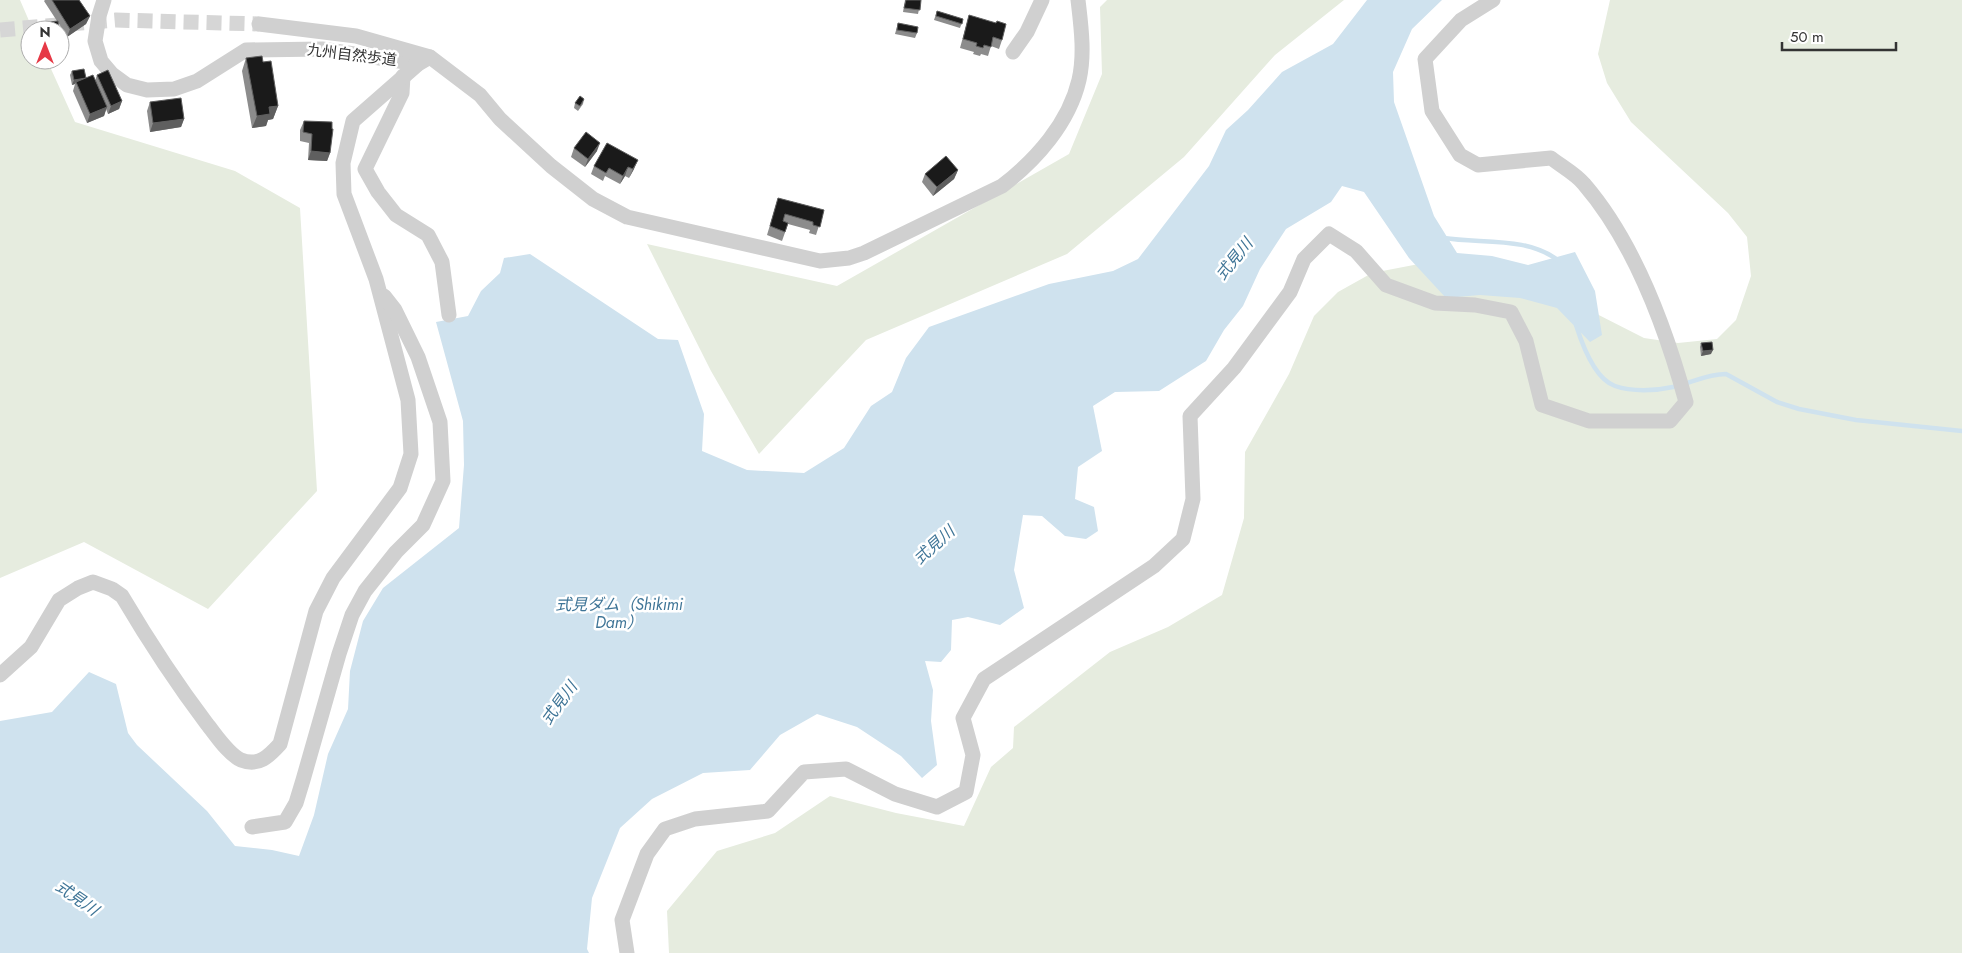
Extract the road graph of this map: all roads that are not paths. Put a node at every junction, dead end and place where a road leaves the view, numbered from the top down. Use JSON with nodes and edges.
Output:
{"nodes":[{"id":1,"x":104,"y":0,"type":"edge"},
{"id":2,"x":1042,"y":0,"type":"edge"},
{"id":3,"x":1078,"y":0,"type":"edge"},
{"id":4,"x":1493,"y":0,"type":"edge"},
{"id":5,"x":259,"y":24,"type":"tunnel mouth"},
{"id":6,"x":1013,"y":52,"type":"dead end"},
{"id":7,"x":424,"y":61,"type":"junction"},
{"id":8,"x":403,"y":76,"type":"junction"},
{"id":9,"x":379,"y":290,"type":"junction"},
{"id":10,"x":449,"y":315,"type":"dead end"},
{"id":11,"x":0,"y":675,"type":"edge"},
{"id":12,"x":252,"y":827,"type":"dead end"},
{"id":13,"x":626,"y":953,"type":"edge"}],
"edges":[{"from":1,"to":7,"type":"street","name":"九州自然歩道"},
{"from":2,"to":6,"type":"street"},
{"from":3,"to":7,"type":"street"},
{"from":4,"to":13,"type":"street"},
{"from":5,"to":7,"type":"street"},
{"from":7,"to":8,"type":"street"},
{"from":8,"to":9,"type":"street"},
{"from":8,"to":10,"type":"street"},
{"from":9,"to":11,"type":"street"},
{"from":9,"to":12,"type":"street"}]}
